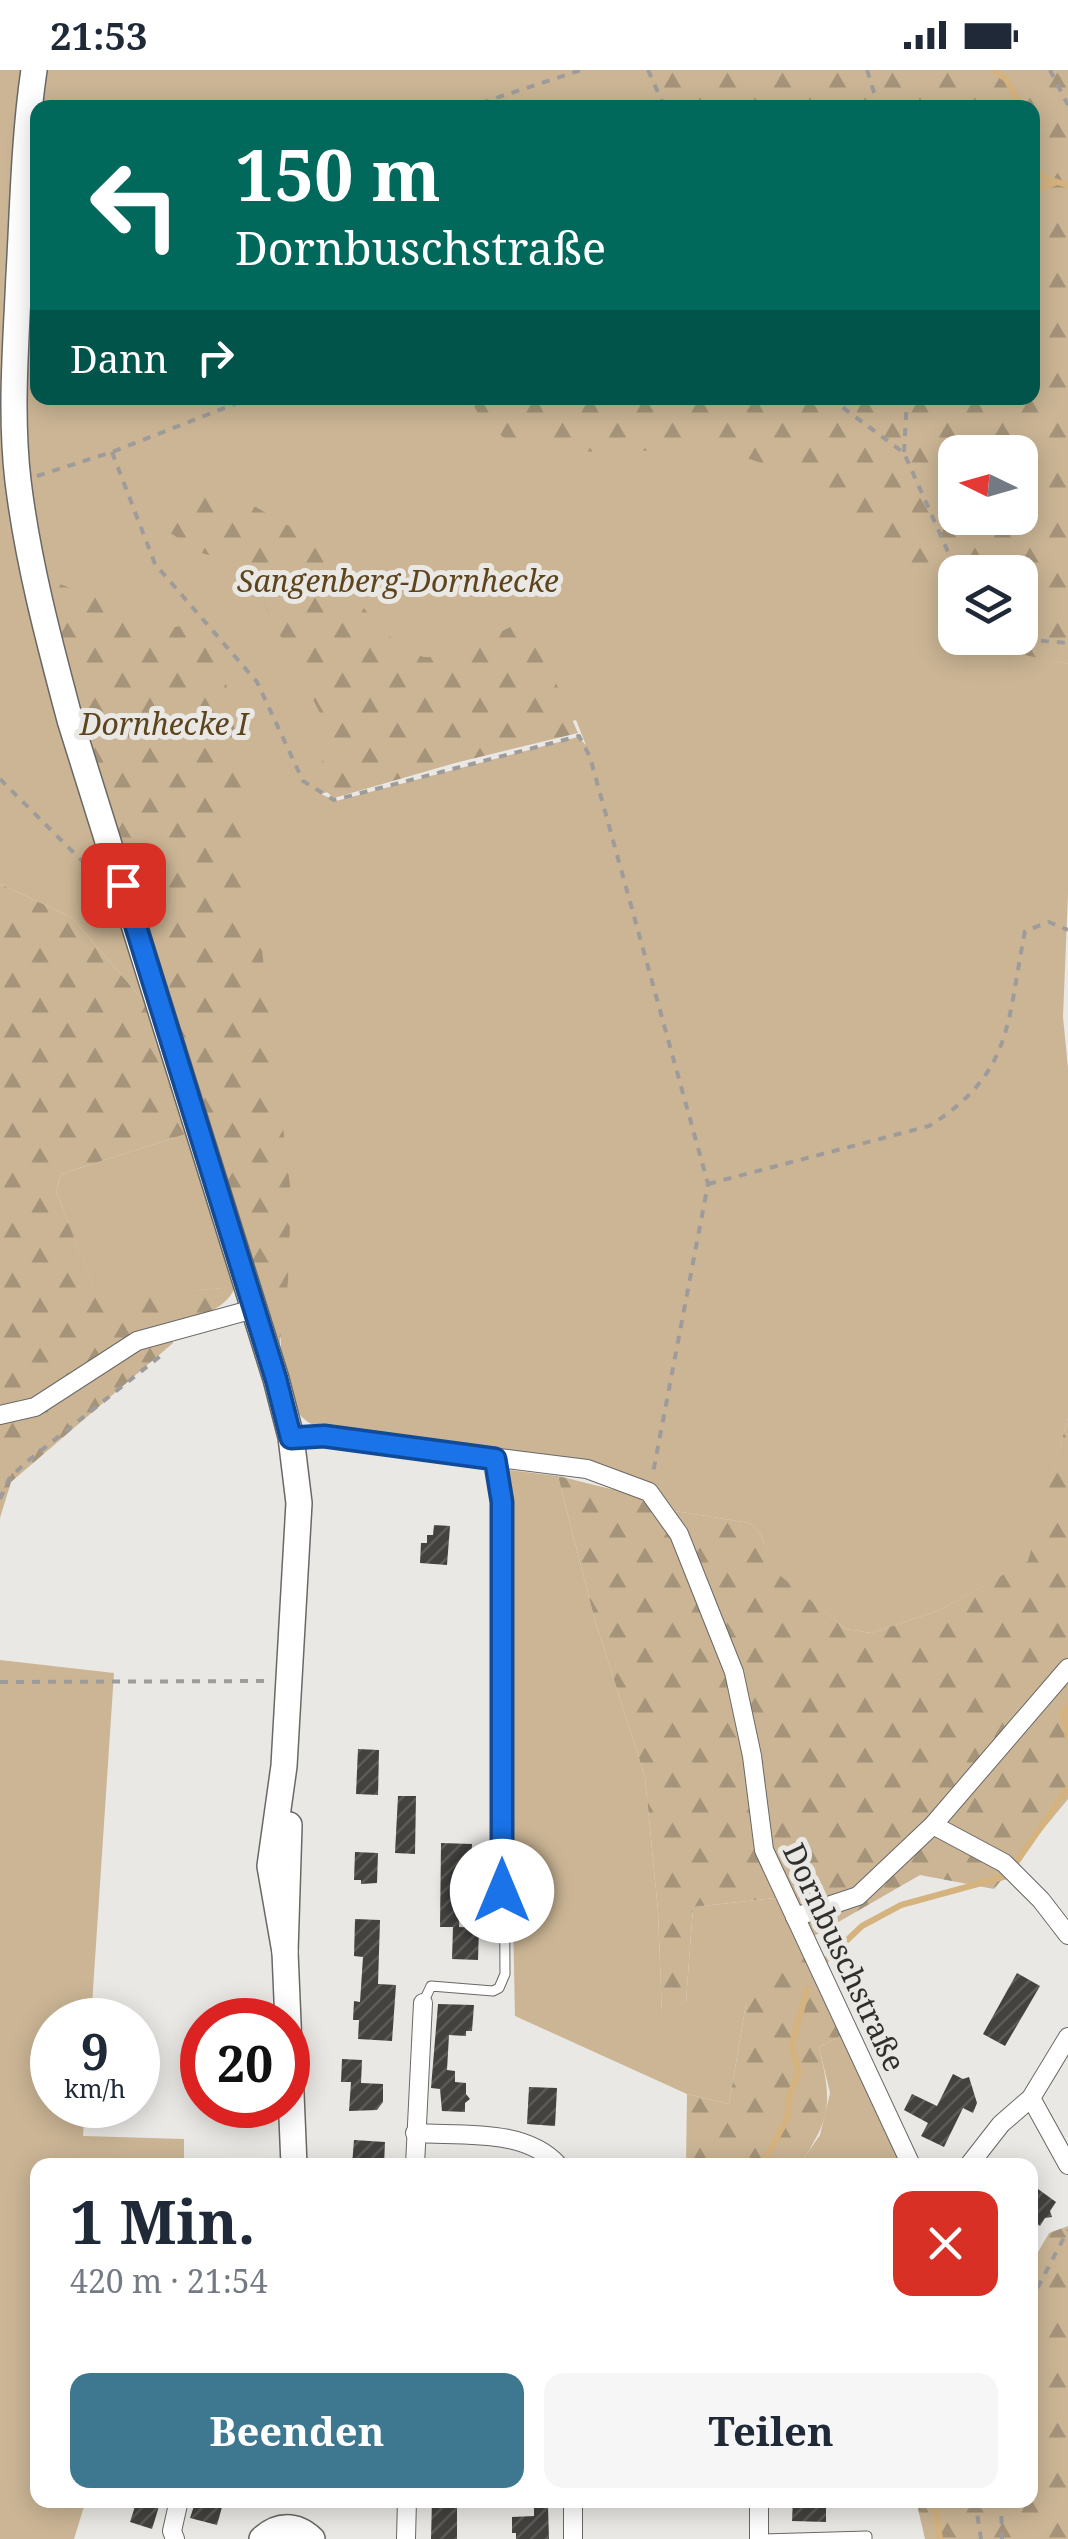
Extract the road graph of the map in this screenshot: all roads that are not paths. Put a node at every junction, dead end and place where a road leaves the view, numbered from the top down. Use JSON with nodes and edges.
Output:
{"nodes":[{"id":1,"x":34,"y":70,"type":"edge"},
{"id":2,"x":254,"y":1309,"type":"junction"},
{"id":3,"x":0,"y":1415,"type":"edge"},
{"id":4,"x":291,"y":1438,"type":"junction"},
{"id":5,"x":495,"y":1459,"type":"junction"},
{"id":6,"x":1065,"y":1678,"type":"edge"},
{"id":7,"x":933,"y":1825,"type":"junction"},
{"id":8,"x":795,"y":1917,"type":"junction"},
{"id":9,"x":1068,"y":1935,"type":"edge"},
{"id":10,"x":422,"y":2003,"type":"joint"},
{"id":11,"x":1068,"y":2037,"type":"edge"},
{"id":12,"x":1031,"y":2098,"type":"junction"},
{"id":13,"x":415,"y":2133,"type":"junction"},
{"id":14,"x":294,"y":2158,"type":"edge"},
{"id":15,"x":415,"y":2158,"type":"edge"},
{"id":16,"x":552,"y":2158,"type":"edge"},
{"id":17,"x":907,"y":2158,"type":"edge"},
{"id":18,"x":975,"y":2158,"type":"edge"},
{"id":19,"x":1068,"y":2165,"type":"edge"},
{"id":20,"x":176,"y":2508,"type":"edge"},
{"id":21,"x":289,"y":2508,"type":"edge"},
{"id":22,"x":407,"y":2508,"type":"edge"},
{"id":23,"x":574,"y":2508,"type":"edge"},
{"id":24,"x":758,"y":2508,"type":"edge"},
{"id":25,"x":287,"y":2527,"type":"junction"},
{"id":26,"x":175,"y":2539,"type":"edge"},
{"id":27,"x":262,"y":2539,"type":"edge"},
{"id":28,"x":312,"y":2539,"type":"edge"},
{"id":29,"x":406,"y":2539,"type":"edge"},
{"id":30,"x":573,"y":2539,"type":"edge"},
{"id":31,"x":759,"y":2539,"type":"edge"},
{"id":32,"x":867,"y":2539,"type":"edge"}],
"edges":[{"from":1,"to":2,"type":"main road"},
{"from":2,"to":3,"type":"street"},
{"from":2,"to":4,"type":"main road"},
{"from":4,"to":5,"type":"street"},
{"from":4,"to":14,"type":"main road"},
{"from":5,"to":8,"type":"street","name":"Dornbuschstraße"},
{"from":5,"to":10,"type":"lane"},
{"from":6,"to":7,"type":"street"},
{"from":7,"to":8,"type":"street"},
{"from":7,"to":9,"type":"street"},
{"from":8,"to":17,"type":"street","name":"Dornbuschstraße"},
{"from":10,"to":13,"type":"street"},
{"from":11,"to":12,"type":"street"},
{"from":12,"to":18,"type":"street"},
{"from":12,"to":19,"type":"street"},
{"from":13,"to":15,"type":"street"},
{"from":13,"to":16,"type":"street"},
{"from":20,"to":26,"type":"street"},
{"from":21,"to":25,"type":"main road"},
{"from":22,"to":29,"type":"street"},
{"from":23,"to":30,"type":"street"},
{"from":24,"to":31,"type":"street"},
{"from":25,"to":27,"type":"main road"},
{"from":25,"to":28,"type":"main road"},
{"from":31,"to":32,"type":"lane"}]}
